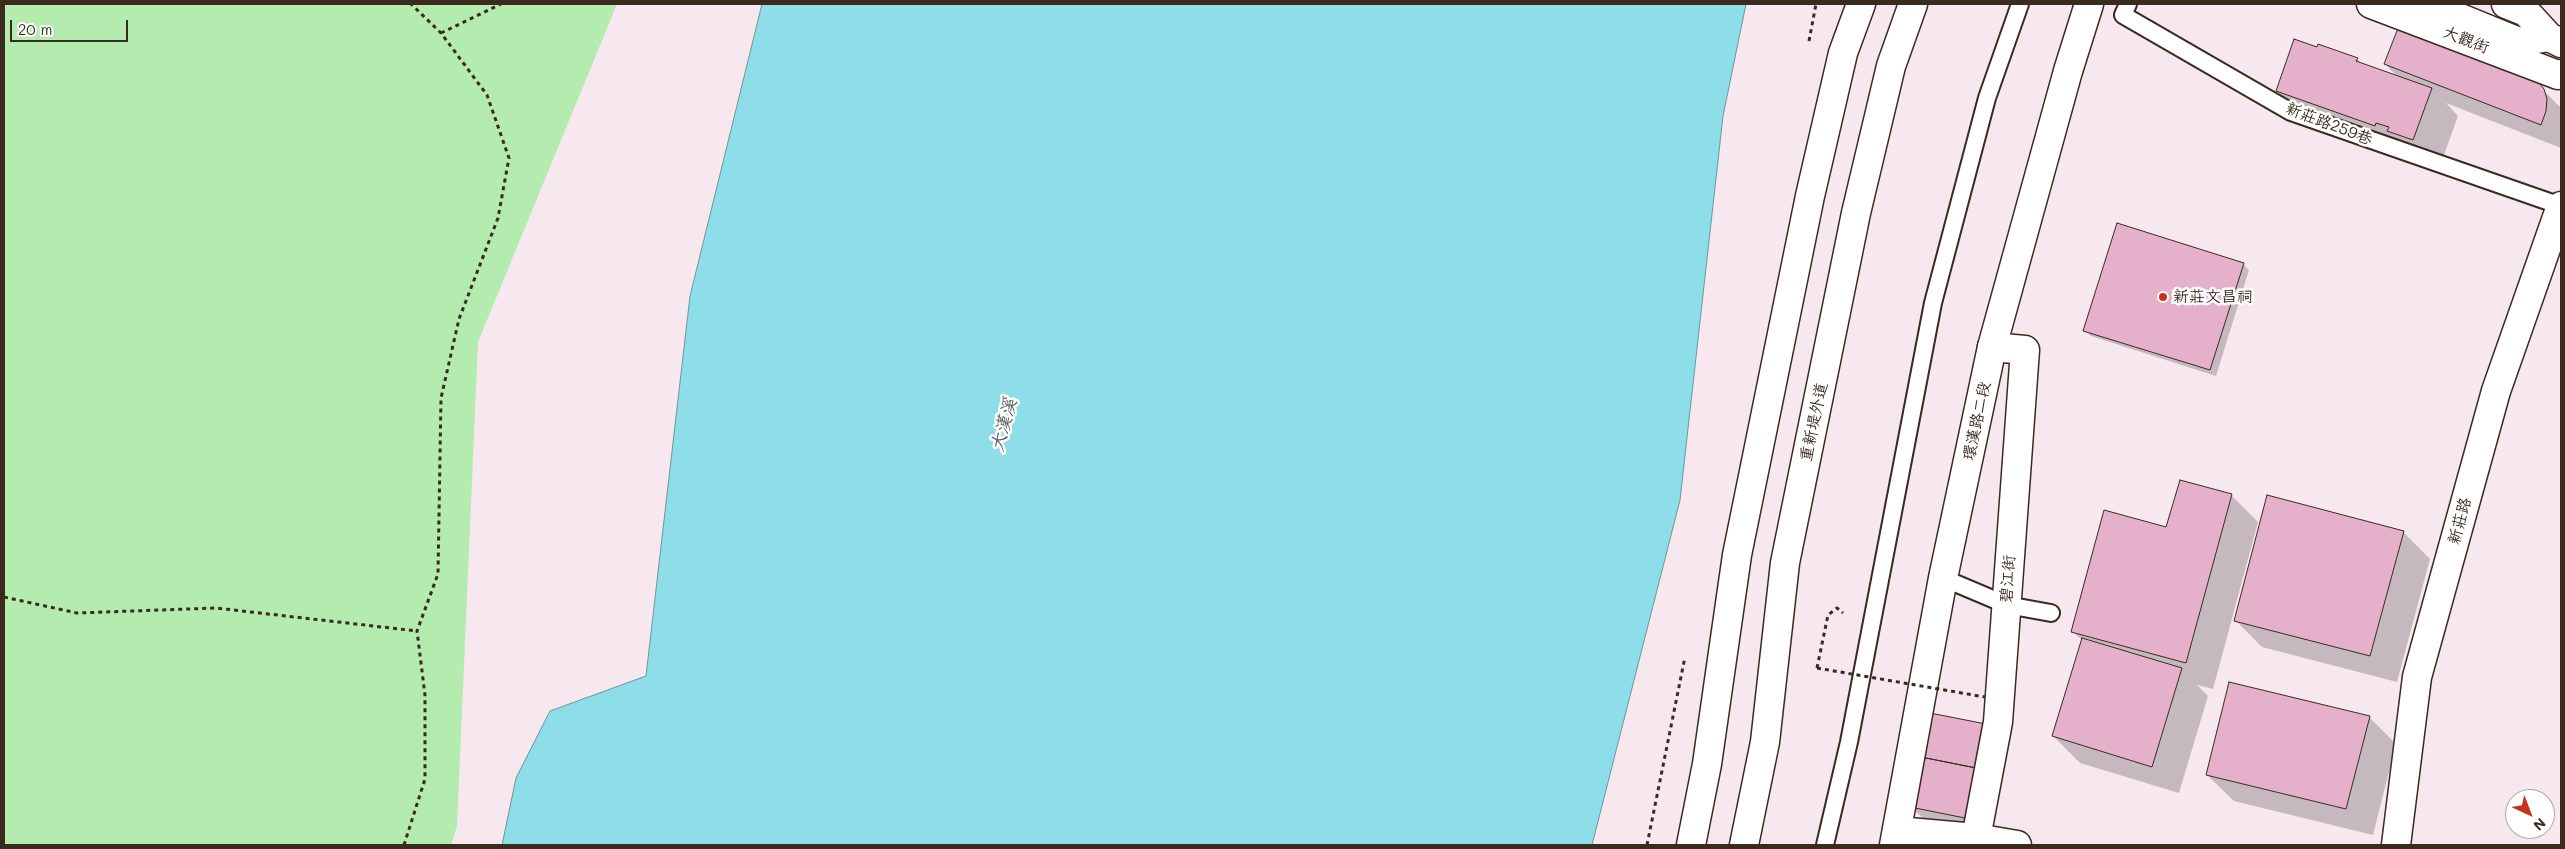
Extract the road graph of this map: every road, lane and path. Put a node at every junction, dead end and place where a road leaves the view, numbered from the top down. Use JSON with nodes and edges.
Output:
{"nodes":[{"id":1,"x":411,"y":4,"type":"edge"},
{"id":2,"x":501,"y":4,"type":"edge"},
{"id":3,"x":1861,"y":4,"type":"edge"},
{"id":4,"x":1913,"y":4,"type":"edge"},
{"id":5,"x":2020,"y":4,"type":"edge"},
{"id":6,"x":2089,"y":4,"type":"edge"},
{"id":7,"x":2128,"y":4,"type":"edge"},
{"id":8,"x":2371,"y":4,"type":"edge"},
{"id":9,"x":2426,"y":4,"type":"edge"},
{"id":10,"x":2506,"y":4,"type":"edge"},
{"id":11,"x":441,"y":33,"type":"junction"},
{"id":12,"x":2555,"y":40,"type":"edge"},
{"id":13,"x":2561,"y":74,"type":"edge"},
{"id":14,"x":2561,"y":206,"type":"edge"},
{"id":15,"x":1992,"y":347,"type":"junction"},
{"id":16,"x":1943,"y":578,"type":"junction"},
{"id":17,"x":4,"y":597,"type":"edge"},
{"id":18,"x":2007,"y":605,"type":"junction"},
{"id":19,"x":2051,"y":613,"type":"dead end"},
{"id":20,"x":1844,"y":618,"type":"dead end"},
{"id":21,"x":417,"y":631,"type":"junction"},
{"id":22,"x":1985,"y":697,"type":"dead end"},
{"id":23,"x":1896,"y":838,"type":"edge"},
{"id":24,"x":1976,"y":838,"type":"junction"},
{"id":25,"x":2007,"y":844,"type":"edge"},
{"id":26,"x":404,"y":845,"type":"edge"},
{"id":27,"x":1691,"y":845,"type":"edge"},
{"id":28,"x":1744,"y":845,"type":"edge"},
{"id":29,"x":1825,"y":845,"type":"edge"},
{"id":30,"x":2396,"y":845,"type":"edge"}],
"edges":[{"from":1,"to":11,"type":"path"},
{"from":2,"to":11,"type":"path"},
{"from":3,"to":27,"type":"street"},
{"from":4,"to":28,"type":"street","name":"重新堤外道"},
{"from":5,"to":29,"type":"lane"},
{"from":6,"to":15,"type":"street","name":"環漢路二段"},
{"from":7,"to":14,"type":"lane","name":"新莊路259巷"},
{"from":8,"to":13,"type":"street","name":"大觀街"},
{"from":9,"to":12,"type":"street"},
{"from":10,"to":12,"type":"street"},
{"from":11,"to":21,"type":"path"},
{"from":14,"to":30,"type":"street","name":"新莊路"},
{"from":15,"to":16,"type":"street","name":"環漢路二段"},
{"from":15,"to":18,"type":"street","name":"碧江街"},
{"from":16,"to":18,"type":"lane"},
{"from":16,"to":23,"type":"street","name":"環漢路二段"},
{"from":17,"to":21,"type":"path"},
{"from":18,"to":19,"type":"lane"},
{"from":18,"to":24,"type":"street","name":"碧江街"},
{"from":20,"to":22,"type":"path","bridge":true},
{"from":21,"to":26,"type":"path"},
{"from":23,"to":24,"type":"street"},
{"from":24,"to":25,"type":"street"}]}
